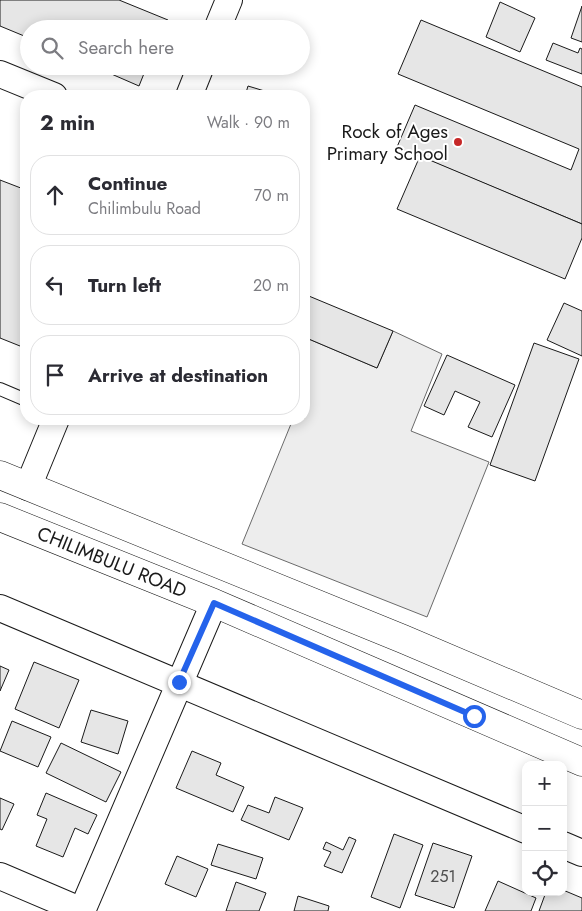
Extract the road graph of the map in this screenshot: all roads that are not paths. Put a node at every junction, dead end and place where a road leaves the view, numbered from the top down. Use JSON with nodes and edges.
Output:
{"nodes":[{"id":1,"x":0,"y":74,"type":"edge"},
{"id":2,"x":197,"y":75,"type":"edge"},
{"id":3,"x":39,"y":90,"type":"edge"},
{"id":4,"x":191,"y":90,"type":"edge"},
{"id":5,"x":0,"y":389,"type":"edge"},
{"id":6,"x":20,"y":397,"type":"edge"},
{"id":7,"x":54,"y":425,"type":"edge"},
{"id":8,"x":0,"y":475,"type":"edge"},
{"id":9,"x":28,"y":487,"type":"junction"},
{"id":10,"x":0,"y":517,"type":"edge"},
{"id":11,"x":214,"y":603,"type":"junction"},
{"id":12,"x":0,"y":608,"type":"edge"},
{"id":13,"x":179,"y":682,"type":"junction"},
{"id":14,"x":582,"y":715,"type":"edge"},
{"id":15,"x":582,"y":762,"type":"edge"},
{"id":16,"x":522,"y":828,"type":"edge"},
{"id":17,"x":567,"y":847,"type":"edge"},
{"id":18,"x":582,"y":853,"type":"edge"},
{"id":19,"x":0,"y":876,"type":"edge"},
{"id":20,"x":82,"y":911,"type":"edge"}],
"edges":[{"from":1,"to":3,"type":"street"},
{"from":2,"to":4,"type":"street"},
{"from":5,"to":6,"type":"lane"},
{"from":7,"to":9,"type":"street"},
{"from":8,"to":9,"type":"main road","name":"CHILIMBULU ROAD"},
{"from":9,"to":14,"type":"main road","name":"CHILIMBULU ROAD"},
{"from":10,"to":11,"type":"main road","name":"CHILIMBULU ROAD"},
{"from":11,"to":13,"type":"street"},
{"from":11,"to":15,"type":"main road","name":"CHILIMBULU ROAD"},
{"from":12,"to":13,"type":"street"},
{"from":13,"to":16,"type":"street"},
{"from":13,"to":20,"type":"street"},
{"from":17,"to":18,"type":"street"},
{"from":19,"to":20,"type":"street"}]}
